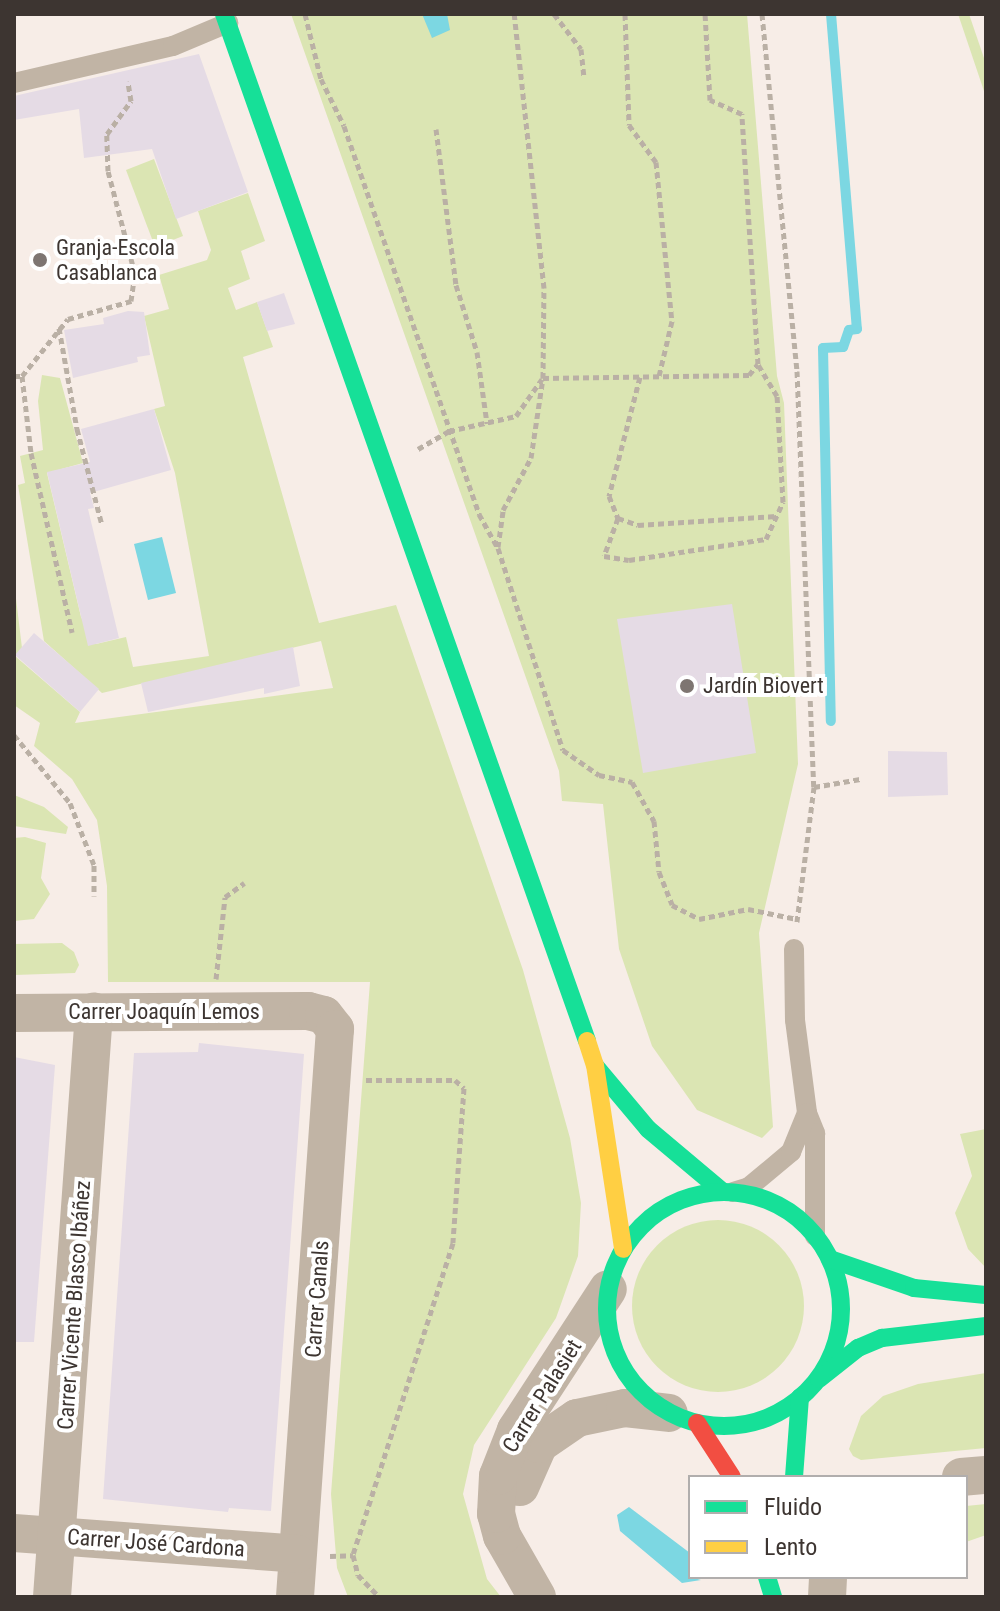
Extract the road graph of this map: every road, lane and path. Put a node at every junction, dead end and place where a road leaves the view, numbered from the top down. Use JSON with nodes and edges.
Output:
{"nodes":[{"id":1,"x":305,"y":14,"type":"edge"},
{"id":2,"x":514,"y":14,"type":"edge"},
{"id":3,"x":554,"y":14,"type":"edge"},
{"id":4,"x":625,"y":14,"type":"edge"},
{"id":5,"x":705,"y":14,"type":"edge"},
{"id":6,"x":762,"y":14,"type":"edge"},
{"id":7,"x":226,"y":19,"type":"edge"},
{"id":8,"x":125,"y":57,"type":"junction"},
{"id":9,"x":584,"y":76,"type":"dead end"},
{"id":10,"x":14,"y":83,"type":"edge"},
{"id":11,"x":436,"y":129,"type":"dead end"},
{"id":12,"x":59,"y":327,"type":"junction"},
{"id":13,"x":758,"y":364,"type":"junction"},
{"id":14,"x":14,"y":376,"type":"edge"},
{"id":15,"x":22,"y":376,"type":"junction"},
{"id":16,"x":659,"y":376,"type":"junction"},
{"id":17,"x":640,"y":377,"type":"junction"},
{"id":18,"x":543,"y":378,"type":"junction"},
{"id":19,"x":487,"y":423,"type":"junction"},
{"id":20,"x":449,"y":431,"type":"junction"},
{"id":21,"x":384,"y":467,"type":"junction"},
{"id":22,"x":776,"y":516,"type":"junction"},
{"id":23,"x":618,"y":518,"type":"junction"},
{"id":24,"x":102,"y":525,"type":"dead end"},
{"id":25,"x":498,"y":548,"type":"junction"},
{"id":26,"x":72,"y":632,"type":"dead end"},
{"id":27,"x":14,"y":735,"type":"edge"},
{"id":28,"x":860,"y":779,"type":"dead end"},
{"id":29,"x":814,"y":787,"type":"junction"},
{"id":30,"x":244,"y":883,"type":"dead end"},
{"id":31,"x":94,"y":896,"type":"dead end"},
{"id":32,"x":797,"y":919,"type":"junction"},
{"id":33,"x":794,"y":949,"type":"joint"},
{"id":34,"x":216,"y":982,"type":"dead end"},
{"id":35,"x":94,"y":1012,"type":"junction"},
{"id":36,"x":14,"y":1013,"type":"edge"},
{"id":37,"x":315,"y":1013,"type":"joint"},
{"id":38,"x":595,"y":1065,"type":"junction"},
{"id":39,"x":357,"y":1080,"type":"dead end"},
{"id":40,"x":807,"y":1113,"type":"junction"},
{"id":41,"x":728,"y":1192,"type":"junction"},
{"id":42,"x":815,"y":1236,"type":"junction"},
{"id":43,"x":623,"y":1249,"type":"junction"},
{"id":44,"x":830,"y":1259,"type":"junction"},
{"id":45,"x":608,"y":1289,"type":"junction"},
{"id":46,"x":986,"y":1295,"type":"edge"},
{"id":47,"x":986,"y":1326,"type":"edge"},
{"id":48,"x":817,"y":1380,"type":"junction"},
{"id":49,"x":800,"y":1397,"type":"junction"},
{"id":50,"x":683,"y":1418,"type":"junction"},
{"id":51,"x":730,"y":1475,"type":"edge"},
{"id":52,"x":794,"y":1475,"type":"edge"},
{"id":53,"x":14,"y":1533,"type":"edge"},
{"id":54,"x":58,"y":1536,"type":"junction"},
{"id":55,"x":312,"y":1555,"type":"junction"},
{"id":56,"x":353,"y":1555,"type":"junction"},
{"id":57,"x":536,"y":1596,"type":"edge"},
{"id":58,"x":52,"y":1597,"type":"edge"},
{"id":59,"x":295,"y":1597,"type":"edge"},
{"id":60,"x":314,"y":1597,"type":"edge"},
{"id":61,"x":379,"y":1597,"type":"edge"}],
"edges":[{"from":1,"to":20,"type":"path"},
{"from":2,"to":18,"type":"path"},
{"from":3,"to":9,"type":"path"},
{"from":4,"to":16,"type":"path"},
{"from":5,"to":13,"type":"path"},
{"from":6,"to":29,"type":"path"},
{"from":7,"to":8,"type":"lane"},
{"from":7,"to":21,"type":"main road"},
{"from":8,"to":10,"type":"lane"},
{"from":8,"to":12,"type":"path"},
{"from":11,"to":19,"type":"path"},
{"from":12,"to":15,"type":"path"},
{"from":12,"to":24,"type":"path"},
{"from":13,"to":16,"type":"path"},
{"from":13,"to":22,"type":"path"},
{"from":14,"to":15,"type":"path"},
{"from":15,"to":26,"type":"path"},
{"from":16,"to":17,"type":"path"},
{"from":17,"to":18,"type":"path"},
{"from":17,"to":23,"type":"path"},
{"from":18,"to":19,"type":"path"},
{"from":18,"to":25,"type":"path"},
{"from":19,"to":20,"type":"path"},
{"from":20,"to":21,"type":"path"},
{"from":20,"to":25,"type":"path"},
{"from":21,"to":38,"type":"main road"},
{"from":22,"to":23,"type":"path"},
{"from":22,"to":23,"type":"path"},
{"from":25,"to":32,"type":"path"},
{"from":27,"to":31,"type":"path"},
{"from":28,"to":29,"type":"path"},
{"from":29,"to":32,"type":"path"},
{"from":30,"to":34,"type":"path"},
{"from":32,"to":33,"type":"path"},
{"from":33,"to":40,"type":"lane"},
{"from":35,"to":36,"type":"street","name":"Carrer Joaquín Lemos"},
{"from":35,"to":37,"type":"street","name":"Carrer Joaquín Lemos"},
{"from":35,"to":54,"type":"street","name":"Carrer Vicente Blasco Ibáñez"},
{"from":37,"to":55,"type":"street","name":"Carrer Canals"},
{"from":38,"to":41,"type":"main road"},
{"from":38,"to":43,"type":"main road"},
{"from":39,"to":56,"type":"path"},
{"from":40,"to":41,"type":"lane"},
{"from":40,"to":42,"type":"lane"},
{"from":41,"to":42,"type":"main road"},
{"from":41,"to":43,"type":"main road"},
{"from":42,"to":44,"type":"main road"},
{"from":43,"to":45,"type":"main road"},
{"from":44,"to":46,"type":"main road"},
{"from":44,"to":48,"type":"main road"},
{"from":45,"to":50,"type":"main road"},
{"from":45,"to":57,"type":"street","name":"Carrer Palasiet"},
{"from":47,"to":48,"type":"main road"},
{"from":48,"to":49,"type":"main road"},
{"from":49,"to":50,"type":"main road"},
{"from":49,"to":52,"type":"main road"},
{"from":50,"to":51,"type":"main road"},
{"from":50,"to":57,"type":"street","name":"Carrer Palasiet"},
{"from":53,"to":54,"type":"street","name":"Carrer José Cardona"},
{"from":54,"to":55,"type":"street","name":"Carrer José Cardona"},
{"from":54,"to":58,"type":"street","name":"Carrer Vicente Blasco Ibáñez"},
{"from":55,"to":56,"type":"path"},
{"from":55,"to":59,"type":"street","name":"Carrer Canals"},
{"from":55,"to":60,"type":"street"},
{"from":56,"to":61,"type":"path"}]}
